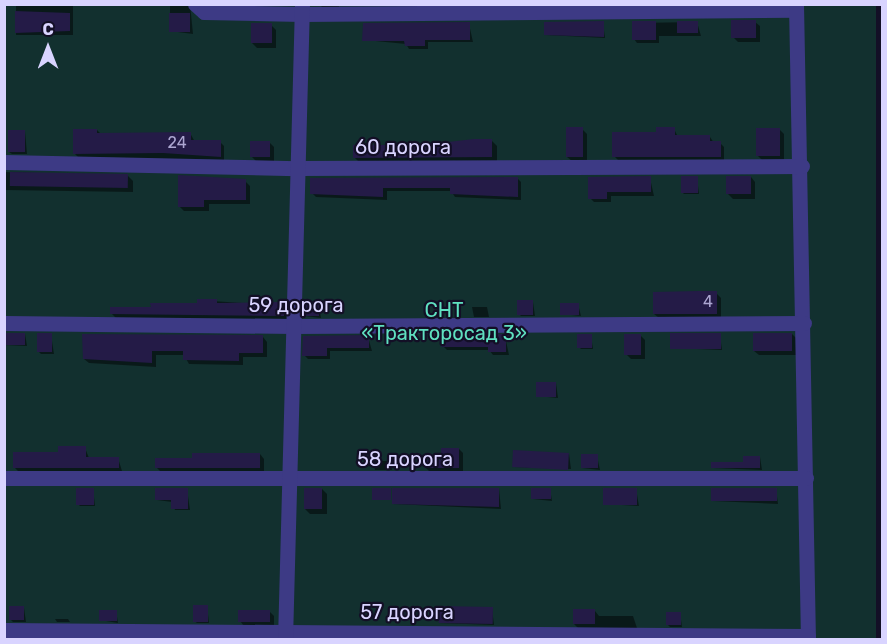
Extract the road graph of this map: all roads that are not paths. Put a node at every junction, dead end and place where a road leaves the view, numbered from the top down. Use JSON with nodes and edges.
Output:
{"nodes":[{"id":1,"x":195,"y":4,"type":"edge"},
{"id":2,"x":796,"y":7,"type":"edge"},
{"id":3,"x":302,"y":9,"type":"edge"},
{"id":4,"x":4,"y":162,"type":"edge"},
{"id":5,"x":802,"y":165,"type":"junction"},
{"id":6,"x":297,"y":168,"type":"junction"},
{"id":7,"x":4,"y":323,"type":"edge"},
{"id":8,"x":804,"y":323,"type":"junction"},
{"id":9,"x":294,"y":326,"type":"junction"},
{"id":10,"x":4,"y":478,"type":"edge"},
{"id":11,"x":806,"y":478,"type":"junction"},
{"id":12,"x":288,"y":480,"type":"junction"},
{"id":13,"x":4,"y":630,"type":"edge"},
{"id":14,"x":285,"y":636,"type":"edge"},
{"id":15,"x":808,"y":638,"type":"edge"}],
"edges":[{"from":1,"to":3,"type":"street"},
{"from":2,"to":3,"type":"street"},
{"from":2,"to":5,"type":"street"},
{"from":3,"to":6,"type":"street"},
{"from":4,"to":6,"type":"street","name":"60 дорога"},
{"from":5,"to":6,"type":"street","name":"60 дорога"},
{"from":5,"to":8,"type":"street"},
{"from":6,"to":9,"type":"street"},
{"from":7,"to":9,"type":"street","name":"59 дорога"},
{"from":8,"to":9,"type":"street","name":"59 дорога"},
{"from":8,"to":11,"type":"street"},
{"from":9,"to":12,"type":"street"},
{"from":10,"to":12,"type":"street","name":"58 дорога"},
{"from":11,"to":12,"type":"street","name":"58 дорога"},
{"from":11,"to":15,"type":"street"},
{"from":12,"to":14,"type":"street"},
{"from":13,"to":14,"type":"street","name":"57 дорога"},
{"from":14,"to":15,"type":"street","name":"57 дорога"}]}
